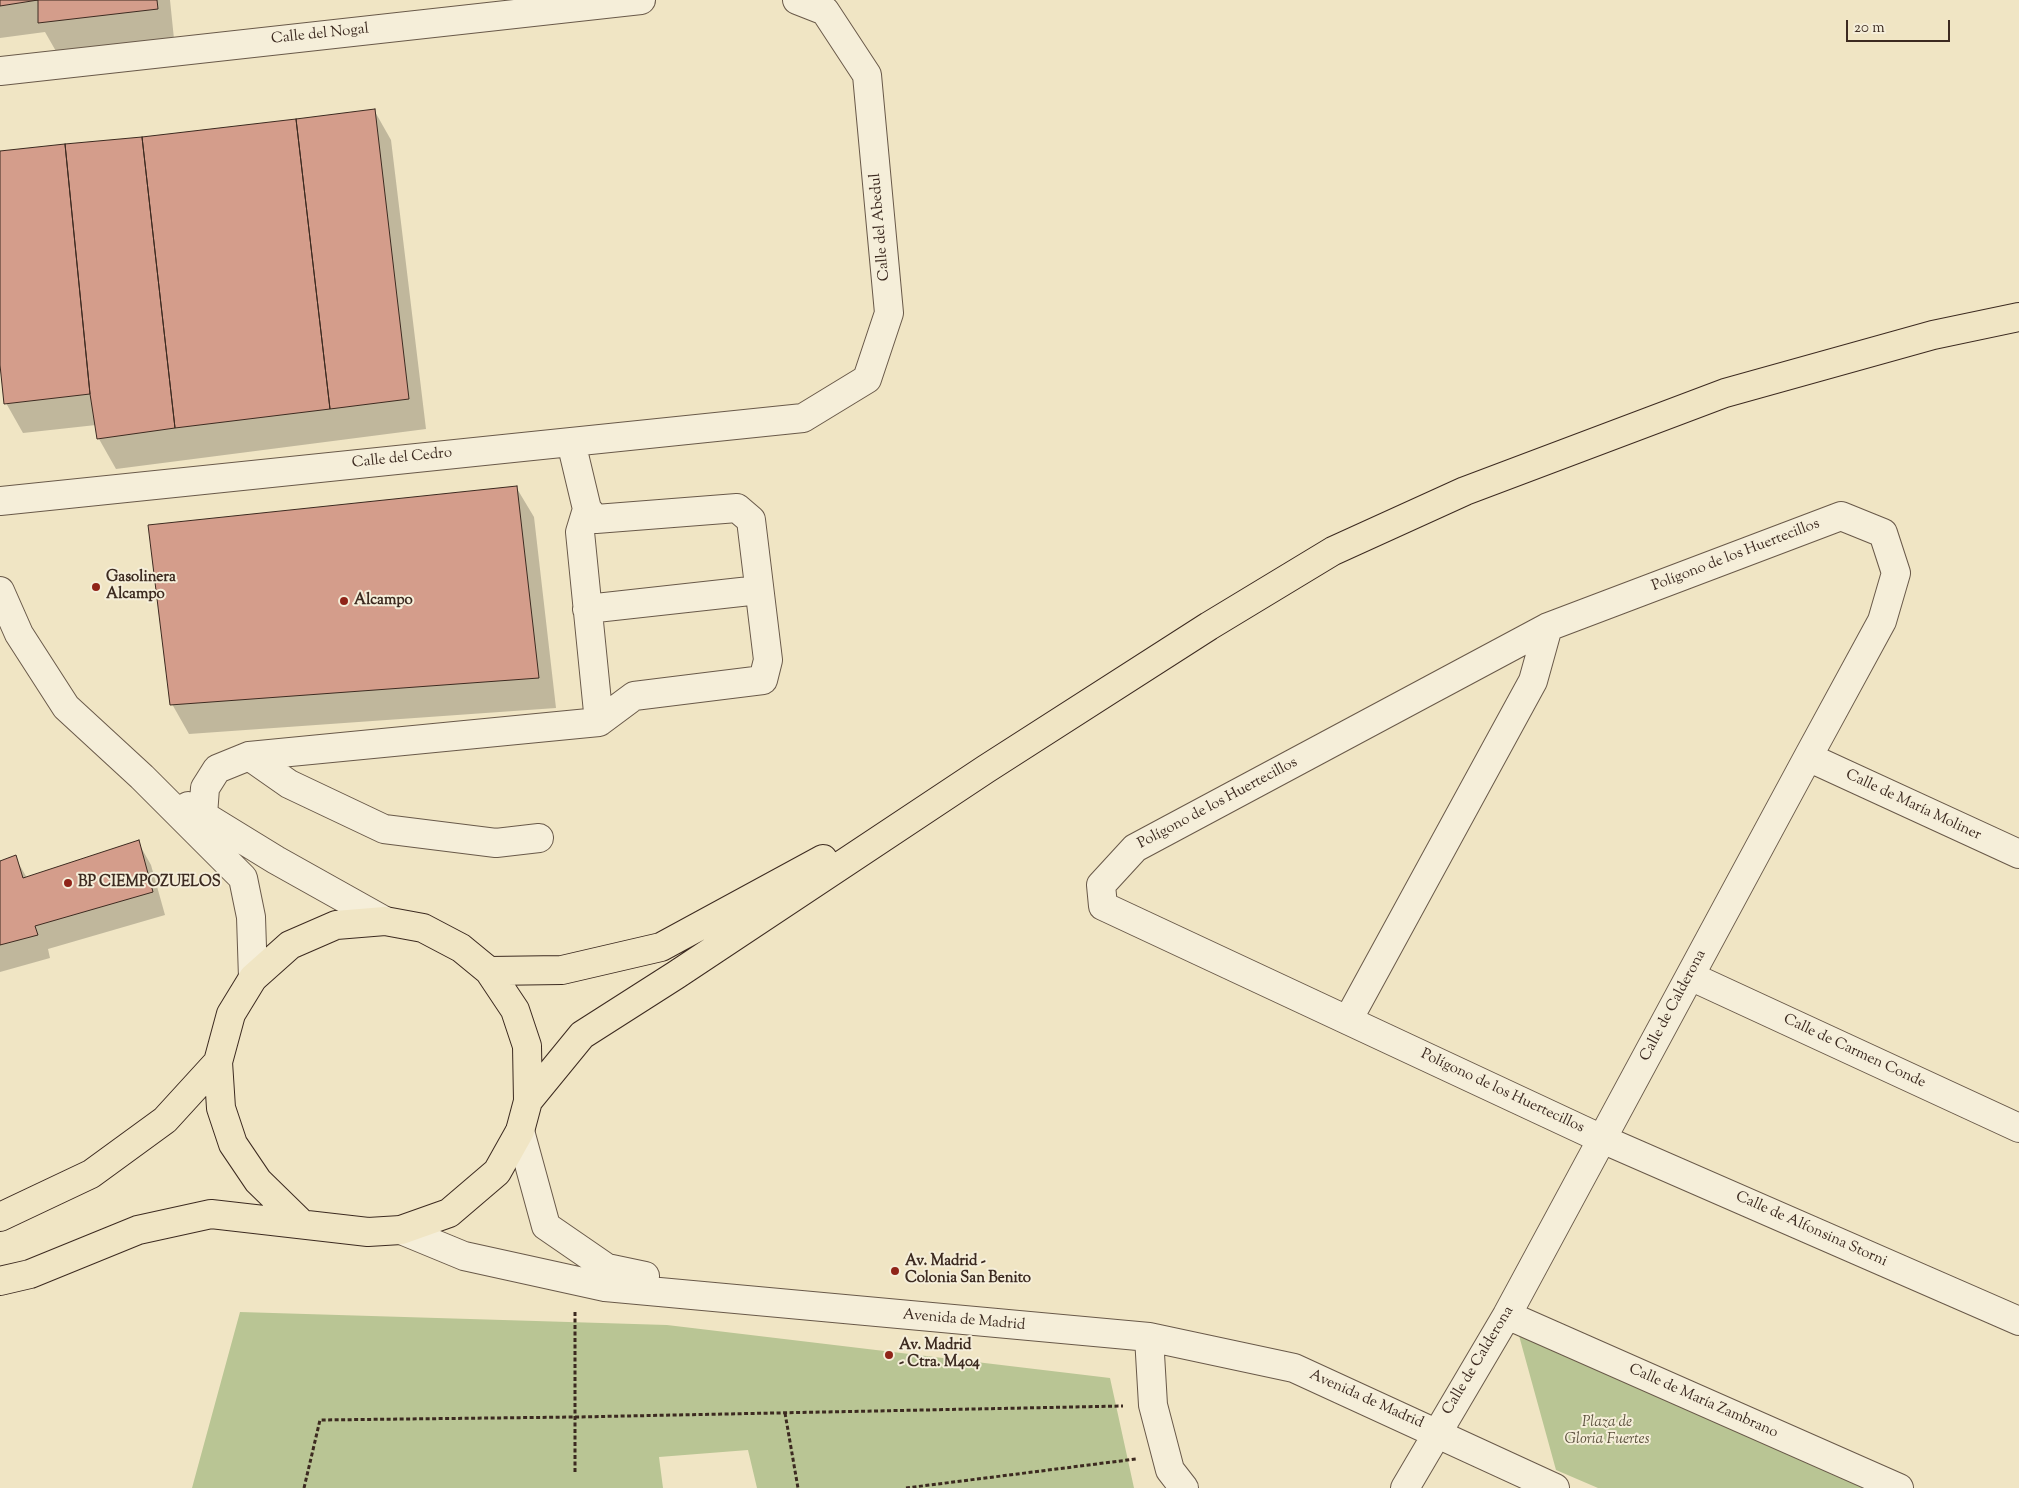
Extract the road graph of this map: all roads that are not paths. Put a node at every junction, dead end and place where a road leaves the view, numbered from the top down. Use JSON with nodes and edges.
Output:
{"nodes":[{"id":1,"x":641,"y":0,"type":"edge"},
{"id":2,"x":797,"y":0,"type":"edge"},
{"id":3,"x":0,"y":71,"type":"edge"},
{"id":4,"x":2019,"y":317,"type":"edge"},
{"id":5,"x":803,"y":418,"type":"joint"},
{"id":6,"x":570,"y":442,"type":"junction"},
{"id":7,"x":0,"y":501,"type":"edge"},
{"id":8,"x":587,"y":509,"type":"junction"},
{"id":9,"x":1896,"y":573,"type":"joint"},
{"id":10,"x":759,"y":590,"type":"junction"},
{"id":11,"x":0,"y":591,"type":"edge"},
{"id":12,"x":588,"y":609,"type":"junction"},
{"id":13,"x":1548,"y":627,"type":"junction"},
{"id":14,"x":599,"y":722,"type":"junction"},
{"id":15,"x":249,"y":756,"type":"junction"},
{"id":16,"x":1808,"y":757,"type":"junction"},
{"id":17,"x":986,"y":769,"type":"junction"},
{"id":18,"x":142,"y":777,"type":"junction"},
{"id":19,"x":204,"y":815,"type":"junction"},
{"id":20,"x":538,"y":838,"type":"dead end"},
{"id":21,"x":2019,"y":854,"type":"edge"},
{"id":22,"x":385,"y":921,"type":"junction"},
{"id":23,"x":489,"y":971,"type":"junction"},
{"id":24,"x":1690,"y":976,"type":"junction"},
{"id":25,"x":253,"y":978,"type":"junction"},
{"id":26,"x":1348,"y":1020,"type":"junction"},
{"id":27,"x":218,"y":1062,"type":"junction"},
{"id":28,"x":528,"y":1101,"type":"junction"},
{"id":29,"x":2019,"y":1128,"type":"edge"},
{"id":30,"x":520,"y":1132,"type":"junction"},
{"id":31,"x":1602,"y":1139,"type":"junction"},
{"id":32,"x":0,"y":1217,"type":"edge"},
{"id":33,"x":302,"y":1224,"type":"junction"},
{"id":34,"x":402,"y":1230,"type":"junction"},
{"id":35,"x":0,"y":1281,"type":"edge"},
{"id":36,"x":779,"y":1304,"type":"junction"},
{"id":37,"x":1507,"y":1315,"type":"junction"},
{"id":38,"x":2019,"y":1321,"type":"edge"},
{"id":39,"x":1149,"y":1337,"type":"junction"},
{"id":40,"x":1436,"y":1432,"type":"junction"},
{"id":41,"x":1184,"y":1488,"type":"edge"},
{"id":42,"x":1404,"y":1488,"type":"edge"},
{"id":43,"x":1555,"y":1488,"type":"edge"},
{"id":44,"x":1899,"y":1488,"type":"edge"}],
"edges":[{"from":1,"to":3,"type":"street","name":"Calle del Nogal"},
{"from":2,"to":5,"type":"street","name":"Calle del Abedul"},
{"from":4,"to":17,"type":"main road"},
{"from":5,"to":6,"type":"street","name":"Calle del Cedro"},
{"from":6,"to":7,"type":"street","name":"Calle del Cedro"},
{"from":6,"to":8,"type":"street"},
{"from":8,"to":10,"type":"street"},
{"from":8,"to":12,"type":"street"},
{"from":9,"to":13,"type":"street","name":"Polígono de los Huertecillos"},
{"from":9,"to":16,"type":"street","name":"Calle de Calderona"},
{"from":10,"to":12,"type":"street"},
{"from":10,"to":14,"type":"street"},
{"from":11,"to":18,"type":"street"},
{"from":12,"to":14,"type":"street"},
{"from":13,"to":26,"type":"street"},
{"from":13,"to":26,"type":"street","name":"Polígono de los Huertecillos"},
{"from":14,"to":15,"type":"street"},
{"from":15,"to":19,"type":"street"},
{"from":15,"to":20,"type":"street"},
{"from":16,"to":21,"type":"street","name":"Calle de María Moliner"},
{"from":16,"to":24,"type":"street","name":"Calle de Calderona"},
{"from":17,"to":23,"type":"main road"},
{"from":17,"to":28,"type":"main road"},
{"from":18,"to":19,"type":"street"},
{"from":18,"to":25,"type":"street"},
{"from":19,"to":22,"type":"street"},
{"from":22,"to":23,"type":"main road"},
{"from":22,"to":25,"type":"main road"},
{"from":23,"to":28,"type":"main road"},
{"from":24,"to":29,"type":"street","name":"Calle de Carmen Conde"},
{"from":24,"to":31,"type":"street","name":"Calle de Calderona"},
{"from":25,"to":27,"type":"main road"},
{"from":26,"to":31,"type":"street","name":"Polígono de los Huertecillos"},
{"from":27,"to":32,"type":"main road"},
{"from":27,"to":33,"type":"main road"},
{"from":28,"to":30,"type":"main road"},
{"from":30,"to":34,"type":"main road"},
{"from":30,"to":36,"type":"street"},
{"from":31,"to":37,"type":"street","name":"Calle de Calderona"},
{"from":31,"to":38,"type":"street","name":"Calle de Alfonsina Storni"},
{"from":33,"to":34,"type":"main road"},
{"from":33,"to":35,"type":"main road"},
{"from":34,"to":36,"type":"street"},
{"from":36,"to":39,"type":"street","name":"Avenida de Madrid"},
{"from":37,"to":40,"type":"street","name":"Calle de Calderona"},
{"from":37,"to":44,"type":"street","name":"Calle de María Zambrano"},
{"from":39,"to":40,"type":"street","name":"Avenida de Madrid"},
{"from":39,"to":41,"type":"street"},
{"from":40,"to":42,"type":"street","name":"Avenida de Madrid"},
{"from":40,"to":43,"type":"street","name":"Avenida de Madrid"}]}
